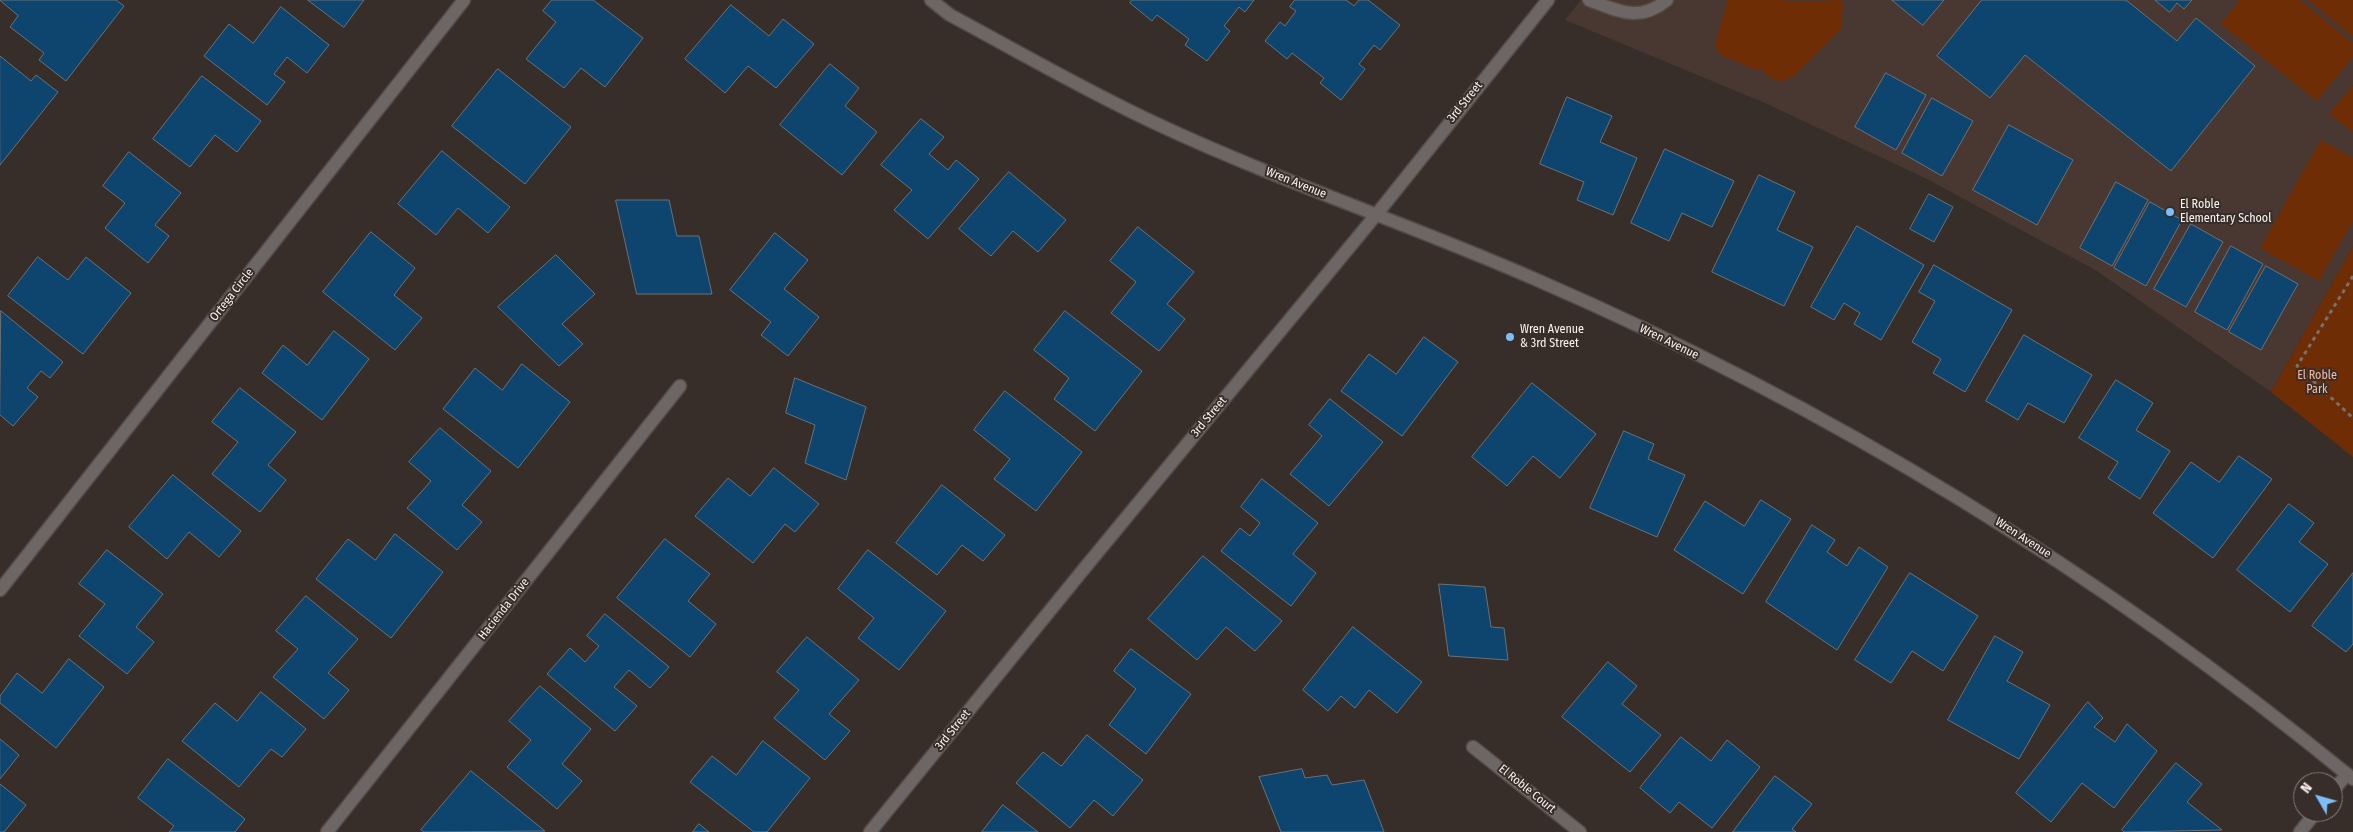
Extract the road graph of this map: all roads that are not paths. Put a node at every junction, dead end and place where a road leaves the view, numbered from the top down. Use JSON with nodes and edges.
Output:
{"nodes":[{"id":1,"x":464,"y":0,"type":"edge"},
{"id":2,"x":932,"y":0,"type":"edge"},
{"id":3,"x":1548,"y":0,"type":"edge"},
{"id":4,"x":1589,"y":0,"type":"edge"},
{"id":5,"x":1667,"y":0,"type":"edge"},
{"id":6,"x":1376,"y":215,"type":"junction"},
{"id":7,"x":680,"y":386,"type":"dead end"},
{"id":8,"x":0,"y":590,"type":"edge"},
{"id":9,"x":1473,"y":746,"type":"dead end"},
{"id":10,"x":2350,"y":776,"type":"edge"},
{"id":11,"x":2308,"y":822,"type":"edge"},
{"id":12,"x":328,"y":832,"type":"edge"},
{"id":13,"x":870,"y":832,"type":"edge"},
{"id":14,"x":1580,"y":832,"type":"edge"},
{"id":15,"x":2300,"y":832,"type":"edge"}],
"edges":[{"from":1,"to":8,"type":"street","name":"Ortega Circle"},
{"from":2,"to":6,"type":"street","name":"Wren Avenue"},
{"from":3,"to":6,"type":"street","name":"3rd Street"},
{"from":4,"to":5,"type":"street"},
{"from":6,"to":10,"type":"street","name":"Wren Avenue"},
{"from":6,"to":13,"type":"street","name":"3rd Street"},
{"from":7,"to":12,"type":"street","name":"Hacienda Drive"},
{"from":9,"to":14,"type":"street","name":"El Roble Court"},
{"from":11,"to":15,"type":"street"}]}
